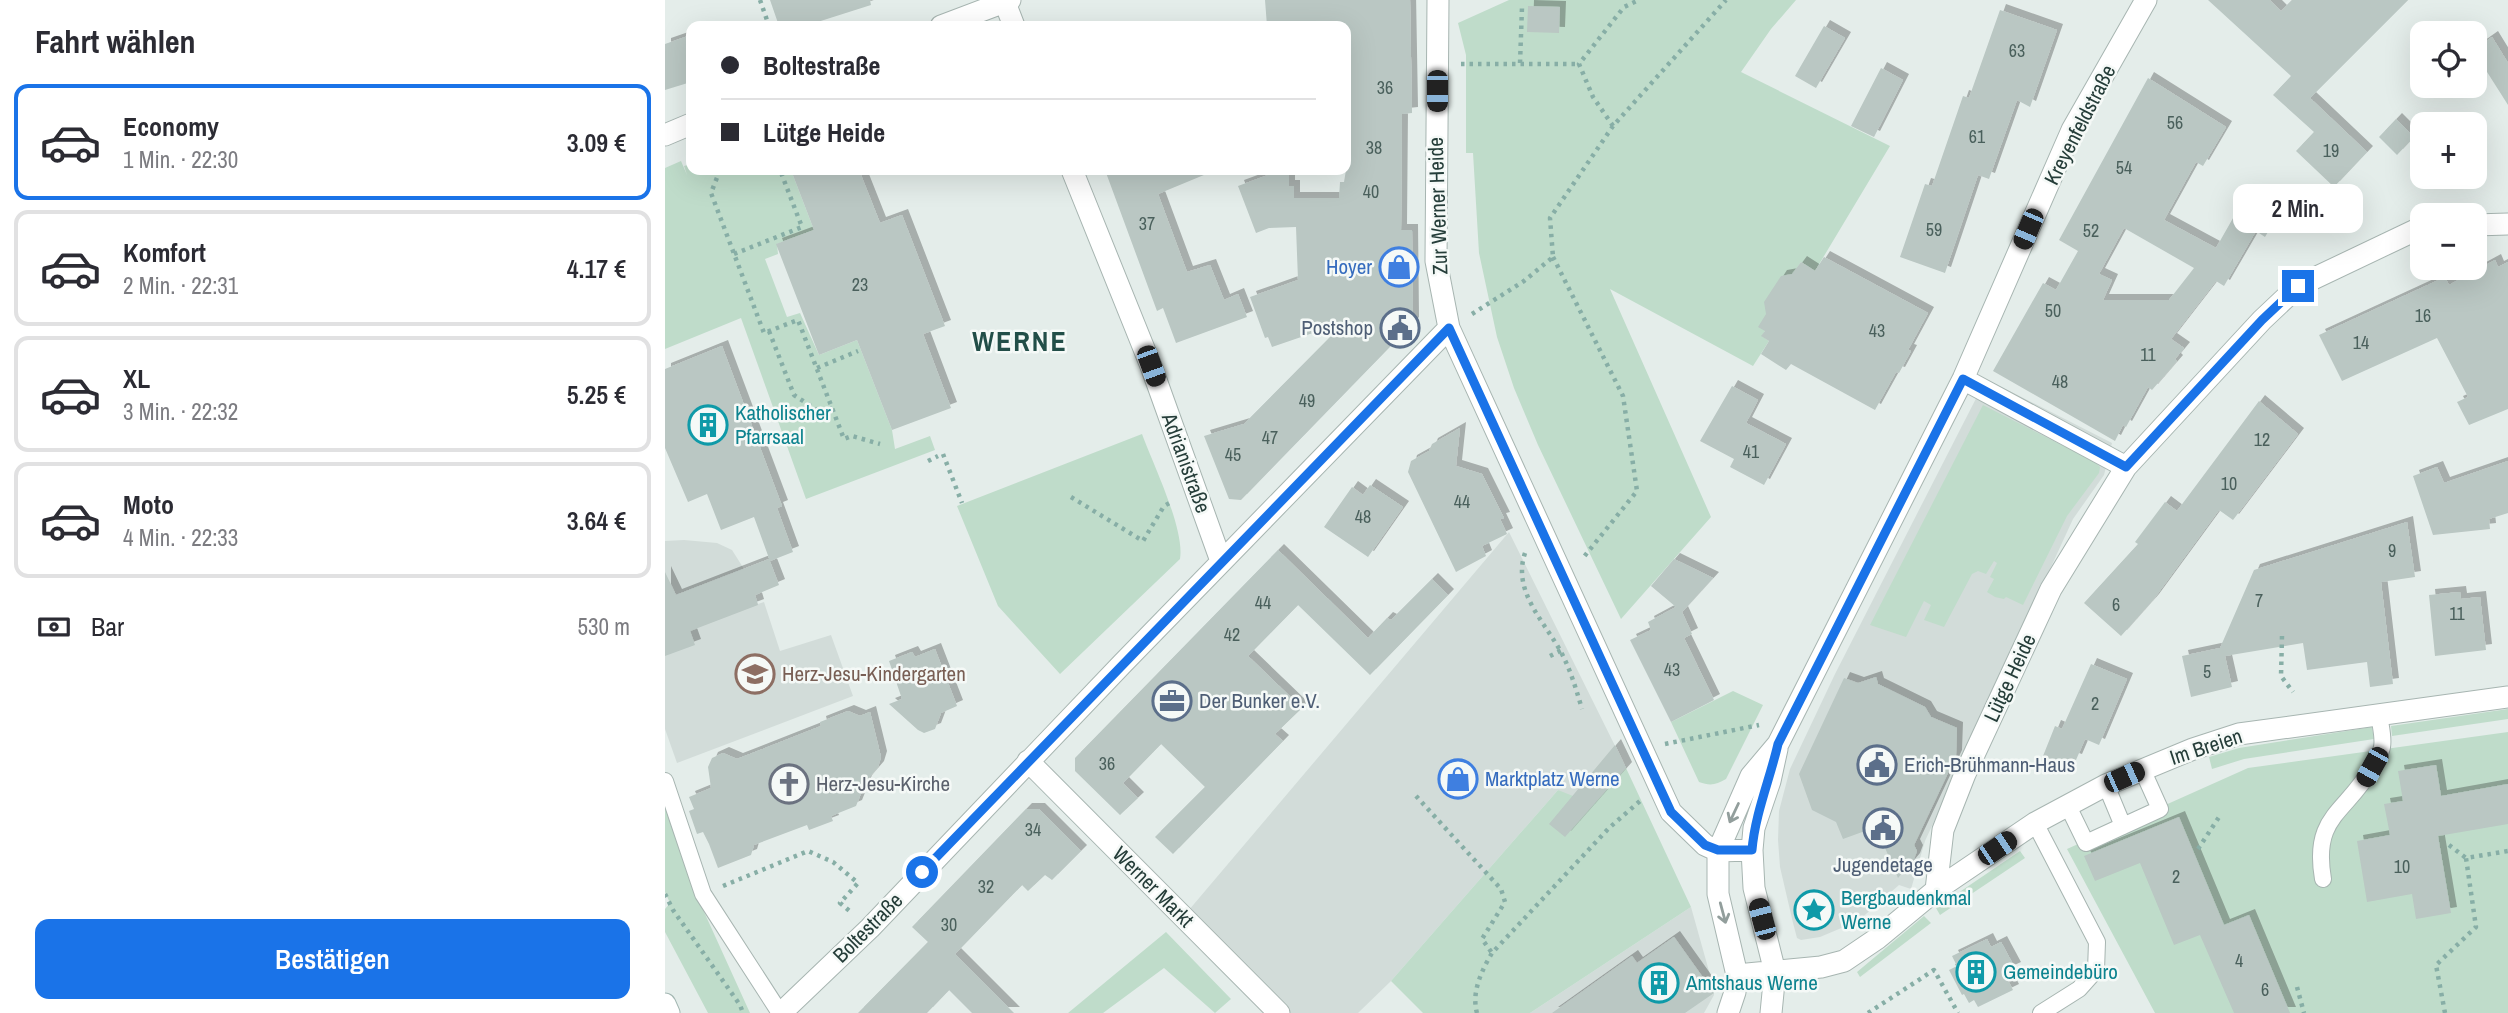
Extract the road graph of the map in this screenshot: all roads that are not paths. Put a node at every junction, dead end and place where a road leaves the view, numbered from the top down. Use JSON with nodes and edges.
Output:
{"nodes":[{"id":1,"x":1006,"y":0,"type":"edge"},
{"id":2,"x":1438,"y":0,"type":"edge"},
{"id":3,"x":2146,"y":0,"type":"edge"},
{"id":4,"x":954,"y":21,"type":"edge"},
{"id":5,"x":1012,"y":21,"type":"edge"},
{"id":6,"x":686,"y":126,"type":"edge"},
{"id":7,"x":665,"y":135,"type":"edge"},
{"id":8,"x":1074,"y":175,"type":"edge"},
{"id":9,"x":2508,"y":224,"type":"edge"},
{"id":10,"x":2487,"y":225,"type":"edge"},
{"id":11,"x":2410,"y":233,"type":"edge"},
{"id":12,"x":1449,"y":328,"type":"junction"},
{"id":13,"x":1963,"y":379,"type":"junction"},
{"id":14,"x":2126,"y":467,"type":"junction"},
{"id":15,"x":1221,"y":561,"type":"junction"},
{"id":16,"x":2508,"y":697,"type":"edge"},
{"id":17,"x":2379,"y":714,"type":"junction"},
{"id":18,"x":1778,"y":744,"type":"junction"},
{"id":19,"x":1028,"y":761,"type":"junction"},
{"id":20,"x":2142,"y":769,"type":"junction"},
{"id":21,"x":665,"y":781,"type":"edge"},
{"id":22,"x":2106,"y":785,"type":"junction"},
{"id":23,"x":2067,"y":804,"type":"junction"},
{"id":24,"x":2035,"y":822,"type":"junction"},
{"id":25,"x":2123,"y":826,"type":"junction"},
{"id":26,"x":1718,"y":850,"type":"junction"},
{"id":27,"x":1752,"y":850,"type":"junction"},
{"id":28,"x":2323,"y":879,"type":"dead end"},
{"id":29,"x":1936,"y":890,"type":"junction"},
{"id":30,"x":1775,"y":972,"type":"junction"},
{"id":31,"x":1737,"y":975,"type":"junction"},
{"id":32,"x":665,"y":1004,"type":"edge"},
{"id":33,"x":670,"y":1013,"type":"edge"},
{"id":34,"x":781,"y":1013,"type":"edge"},
{"id":35,"x":1279,"y":1013,"type":"edge"},
{"id":36,"x":1728,"y":1013,"type":"edge"},
{"id":37,"x":1771,"y":1013,"type":"edge"},
{"id":38,"x":2041,"y":1013,"type":"edge"}],
"edges":[{"from":1,"to":4,"type":"street"},
{"from":1,"to":5,"type":"street"},
{"from":2,"to":12,"type":"street","name":"Zur Werner Heide"},
{"from":3,"to":13,"type":"street","name":"Kreyenfeldstraße"},
{"from":6,"to":7,"type":"street"},
{"from":8,"to":15,"type":"street","name":"Adrianistraße"},
{"from":9,"to":10,"type":"street"},
{"from":11,"to":14,"type":"street","name":"Lütge Heide"},
{"from":12,"to":15,"type":"street","name":"Boltestraße"},
{"from":12,"to":26,"type":"street","name":"Zur Werner Heide"},
{"from":13,"to":14,"type":"street"},
{"from":13,"to":18,"type":"street","name":"Kreyenfeldstraße"},
{"from":14,"to":29,"type":"street","name":"Lütge Heide"},
{"from":15,"to":19,"type":"street","name":"Boltestraße"},
{"from":16,"to":17,"type":"street","name":"Im Breien"},
{"from":17,"to":20,"type":"street","name":"Im Breien"},
{"from":17,"to":28,"type":"lane"},
{"from":18,"to":26,"type":"street","name":"Kreyenfeldstraße","one_way":true},
{"from":18,"to":27,"type":"street","name":"Kreyenfeldstraße"},
{"from":19,"to":34,"type":"street","name":"Boltestraße"},
{"from":19,"to":35,"type":"street","name":"Werner Markt"},
{"from":20,"to":22,"type":"street","name":"Im Breien"},
{"from":20,"to":25,"type":"lane"},
{"from":21,"to":34,"type":"lane"},
{"from":22,"to":23,"type":"street","name":"Im Breien"},
{"from":22,"to":25,"type":"lane"},
{"from":23,"to":24,"type":"street","name":"Im Breien"},
{"from":23,"to":25,"type":"lane"},
{"from":24,"to":29,"type":"street","name":"Im Breien"},
{"from":24,"to":38,"type":"lane"},
{"from":26,"to":27,"type":"street"},
{"from":26,"to":31,"type":"street","name":"Kreyenfeldstraße","one_way":true},
{"from":27,"to":30,"type":"street","name":"Kreyenfeldstraße"},
{"from":29,"to":30,"type":"street"},
{"from":30,"to":31,"type":"street"},
{"from":30,"to":37,"type":"street","name":"Kreyenfeldstraße"},
{"from":31,"to":36,"type":"street","name":"Kreyenfeldstraße"},
{"from":32,"to":33,"type":"street"}]}
